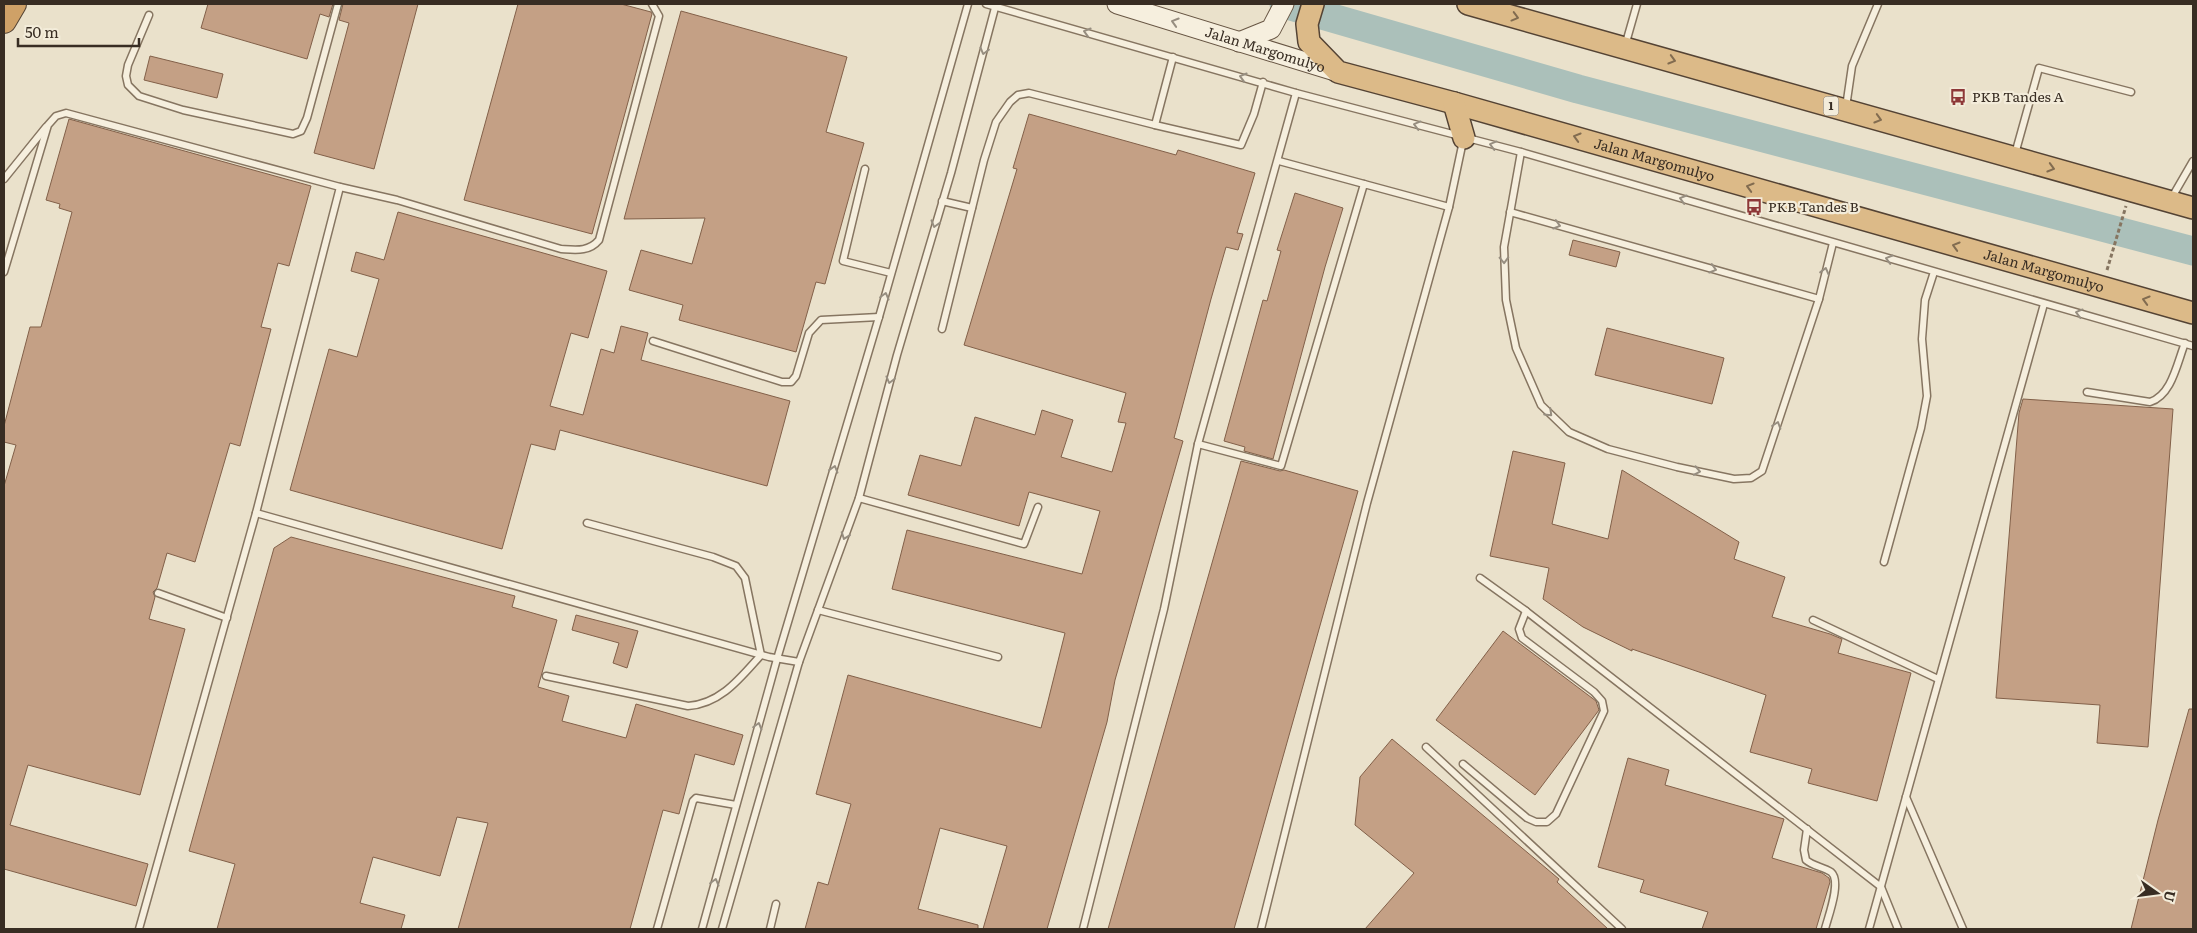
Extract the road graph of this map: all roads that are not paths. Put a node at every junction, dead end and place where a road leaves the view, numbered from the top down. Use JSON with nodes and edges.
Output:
{"nodes":[{"id":1,"x":14,"y":4,"type":"edge"},
{"id":2,"x":338,"y":4,"type":"edge"},
{"id":3,"x":652,"y":4,"type":"edge"},
{"id":4,"x":968,"y":4,"type":"edge"},
{"id":5,"x":986,"y":4,"type":"edge"},
{"id":6,"x":1117,"y":4,"type":"edge"},
{"id":7,"x":1284,"y":4,"type":"edge"},
{"id":8,"x":1313,"y":4,"type":"edge"},
{"id":9,"x":1468,"y":4,"type":"edge"},
{"id":10,"x":1638,"y":4,"type":"edge"},
{"id":11,"x":1878,"y":4,"type":"edge"},
{"id":12,"x":996,"y":5,"type":"edge"},
{"id":13,"x":148,"y":15,"type":"dead end"},
{"id":14,"x":4,"y":21,"type":"edge"},
{"id":15,"x":1240,"y":42,"type":"junction"},
{"id":16,"x":1625,"y":47,"type":"junction"},
{"id":17,"x":1173,"y":56,"type":"junction"},
{"id":18,"x":1338,"y":72,"type":"junction"},
{"id":19,"x":1263,"y":82,"type":"junction"},
{"id":20,"x":2131,"y":92,"type":"dead end"},
{"id":21,"x":1296,"y":93,"type":"junction"},
{"id":22,"x":1454,"y":103,"type":"junction"},
{"id":23,"x":1846,"y":110,"type":"junction"},
{"id":24,"x":48,"y":124,"type":"junction"},
{"id":25,"x":1155,"y":125,"type":"junction"},
{"id":26,"x":1464,"y":138,"type":"junction"},
{"id":27,"x":1521,"y":152,"type":"junction"},
{"id":28,"x":2014,"y":158,"type":"junction"},
{"id":29,"x":1279,"y":160,"type":"junction"},
{"id":30,"x":2193,"y":162,"type":"edge"},
{"id":31,"x":865,"y":169,"type":"dead end"},
{"id":32,"x":4,"y":179,"type":"edge"},
{"id":33,"x":1364,"y":184,"type":"junction"},
{"id":34,"x":340,"y":187,"type":"junction"},
{"id":35,"x":942,"y":200,"type":"junction"},
{"id":36,"x":2169,"y":201,"type":"junction"},
{"id":37,"x":1448,"y":207,"type":"junction"},
{"id":38,"x":972,"y":208,"type":"junction"},
{"id":39,"x":2193,"y":208,"type":"edge"},
{"id":40,"x":1510,"y":212,"type":"junction"},
{"id":41,"x":1833,"y":243,"type":"junction"},
{"id":42,"x":4,"y":272,"type":"edge"},
{"id":43,"x":1934,"y":272,"type":"junction"},
{"id":44,"x":891,"y":273,"type":"junction"},
{"id":45,"x":1819,"y":299,"type":"junction"},
{"id":46,"x":2044,"y":304,"type":"junction"},
{"id":47,"x":2193,"y":313,"type":"edge"},
{"id":48,"x":879,"y":317,"type":"junction"},
{"id":49,"x":942,"y":329,"type":"dead end"},
{"id":50,"x":652,"y":341,"type":"dead end"},
{"id":51,"x":2185,"y":343,"type":"junction"},
{"id":52,"x":2193,"y":346,"type":"edge"},
{"id":53,"x":2087,"y":392,"type":"dead end"},
{"id":54,"x":1198,"y":444,"type":"junction"},
{"id":55,"x":859,"y":498,"type":"junction"},
{"id":56,"x":1038,"y":506,"type":"dead end"},
{"id":57,"x":256,"y":513,"type":"junction"},
{"id":58,"x":587,"y":523,"type":"dead end"},
{"id":59,"x":1884,"y":562,"type":"dead end"},
{"id":60,"x":1480,"y":578,"type":"dead end"},
{"id":61,"x":158,"y":593,"type":"dead end"},
{"id":62,"x":818,"y":610,"type":"junction"},
{"id":63,"x":1526,"y":611,"type":"junction"},
{"id":64,"x":226,"y":618,"type":"junction"},
{"id":65,"x":1813,"y":620,"type":"dead end"},
{"id":66,"x":761,"y":655,"type":"junction"},
{"id":67,"x":998,"y":657,"type":"dead end"},
{"id":68,"x":777,"y":659,"type":"junction"},
{"id":69,"x":799,"y":662,"type":"junction"},
{"id":70,"x":546,"y":676,"type":"dead end"},
{"id":71,"x":1938,"y":679,"type":"junction"},
{"id":72,"x":1426,"y":747,"type":"dead end"},
{"id":73,"x":1463,"y":764,"type":"dead end"},
{"id":74,"x":1906,"y":797,"type":"junction"},
{"id":75,"x":736,"y":805,"type":"junction"},
{"id":76,"x":1807,"y":830,"type":"junction"},
{"id":77,"x":1881,"y":886,"type":"junction"},
{"id":78,"x":776,"y":904,"type":"dead end"},
{"id":79,"x":139,"y":929,"type":"edge"},
{"id":80,"x":657,"y":929,"type":"edge"},
{"id":81,"x":702,"y":929,"type":"edge"},
{"id":82,"x":722,"y":929,"type":"edge"},
{"id":83,"x":770,"y":929,"type":"edge"},
{"id":84,"x":1082,"y":929,"type":"edge"},
{"id":85,"x":1261,"y":929,"type":"edge"},
{"id":86,"x":1622,"y":929,"type":"edge"},
{"id":87,"x":1825,"y":929,"type":"edge"},
{"id":88,"x":1869,"y":929,"type":"edge"},
{"id":89,"x":1898,"y":929,"type":"edge"},
{"id":90,"x":1963,"y":929,"type":"edge"}],
"edges":[{"from":1,"to":14,"type":"highway"},
{"from":2,"to":13,"type":"lane"},
{"from":3,"to":34,"type":"lane"},
{"from":4,"to":44,"type":"lane"},
{"from":5,"to":12,"type":"lane"},
{"from":15,"to":6,"type":"main road","name":"Jalan Margomulyo","one_way":true},
{"from":7,"to":15,"type":"main road"},
{"from":8,"to":18,"type":"highway"},
{"from":9,"to":16,"type":"highway","number":"1","one_way":true},
{"from":10,"to":16,"type":"lane"},
{"from":11,"to":23,"type":"lane"},
{"from":17,"to":12,"type":"lane","one_way":true},
{"from":12,"to":35,"type":"lane","one_way":true},
{"from":15,"to":18,"type":"main road","name":"Jalan Margomulyo"},
{"from":16,"to":23,"type":"highway","number":"1","one_way":true},
{"from":19,"to":17,"type":"lane","one_way":true},
{"from":17,"to":25,"type":"lane"},
{"from":18,"to":22,"type":"highway","name":"Jalan Margomulyo"},
{"from":19,"to":21,"type":"lane"},
{"from":19,"to":25,"type":"lane"},
{"from":20,"to":28,"type":"lane"},
{"from":26,"to":21,"type":"lane","one_way":true},
{"from":21,"to":29,"type":"lane"},
{"from":22,"to":26,"type":"highway"},
{"from":47,"to":22,"type":"highway","name":"Jalan Margomulyo","one_way":true},
{"from":23,"to":28,"type":"highway","number":"1","one_way":true},
{"from":24,"to":32,"type":"lane"},
{"from":24,"to":34,"type":"lane"},
{"from":24,"to":42,"type":"lane"},
{"from":25,"to":38,"type":"lane"},
{"from":27,"to":26,"type":"lane","one_way":true},
{"from":26,"to":37,"type":"lane"},
{"from":27,"to":40,"type":"lane"},
{"from":41,"to":27,"type":"lane","one_way":true},
{"from":28,"to":36,"type":"highway","number":"1","one_way":true},
{"from":29,"to":33,"type":"lane"},
{"from":29,"to":54,"type":"lane"},
{"from":30,"to":36,"type":"lane"},
{"from":31,"to":44,"type":"lane"},
{"from":33,"to":37,"type":"lane"},
{"from":33,"to":54,"type":"lane"},
{"from":34,"to":57,"type":"lane"},
{"from":35,"to":38,"type":"lane"},
{"from":35,"to":55,"type":"lane","one_way":true},
{"from":36,"to":39,"type":"highway","number":"1"},
{"from":37,"to":85,"type":"lane"},
{"from":38,"to":49,"type":"lane"},
{"from":40,"to":45,"type":"lane","one_way":true},
{"from":40,"to":45,"type":"lane","one_way":true},
{"from":43,"to":41,"type":"lane","one_way":true},
{"from":45,"to":41,"type":"lane","one_way":true},
{"from":43,"to":46,"type":"lane"},
{"from":43,"to":59,"type":"lane"},
{"from":48,"to":44,"type":"lane","one_way":true},
{"from":51,"to":46,"type":"lane","one_way":true},
{"from":46,"to":71,"type":"lane"},
{"from":48,"to":50,"type":"lane"},
{"from":68,"to":48,"type":"lane","one_way":true},
{"from":51,"to":52,"type":"lane"},
{"from":51,"to":53,"type":"lane"},
{"from":54,"to":84,"type":"lane"},
{"from":55,"to":56,"type":"lane"},
{"from":55,"to":62,"type":"lane","one_way":true},
{"from":57,"to":64,"type":"lane"},
{"from":57,"to":66,"type":"lane"},
{"from":58,"to":66,"type":"lane"},
{"from":60,"to":63,"type":"lane"},
{"from":61,"to":64,"type":"lane"},
{"from":62,"to":67,"type":"lane"},
{"from":62,"to":69,"type":"lane"},
{"from":63,"to":73,"type":"lane"},
{"from":63,"to":76,"type":"lane"},
{"from":64,"to":79,"type":"lane"},
{"from":65,"to":71,"type":"lane"},
{"from":66,"to":68,"type":"lane"},
{"from":66,"to":70,"type":"lane"},
{"from":68,"to":69,"type":"lane"},
{"from":75,"to":68,"type":"lane","one_way":true},
{"from":69,"to":82,"type":"lane"},
{"from":71,"to":74,"type":"lane"},
{"from":72,"to":86,"type":"lane"},
{"from":74,"to":77,"type":"lane"},
{"from":74,"to":90,"type":"lane"},
{"from":75,"to":80,"type":"lane"},
{"from":81,"to":75,"type":"lane","one_way":true},
{"from":76,"to":77,"type":"lane"},
{"from":76,"to":87,"type":"lane"},
{"from":77,"to":88,"type":"lane"},
{"from":77,"to":89,"type":"lane"},
{"from":78,"to":83,"type":"lane"}]}
